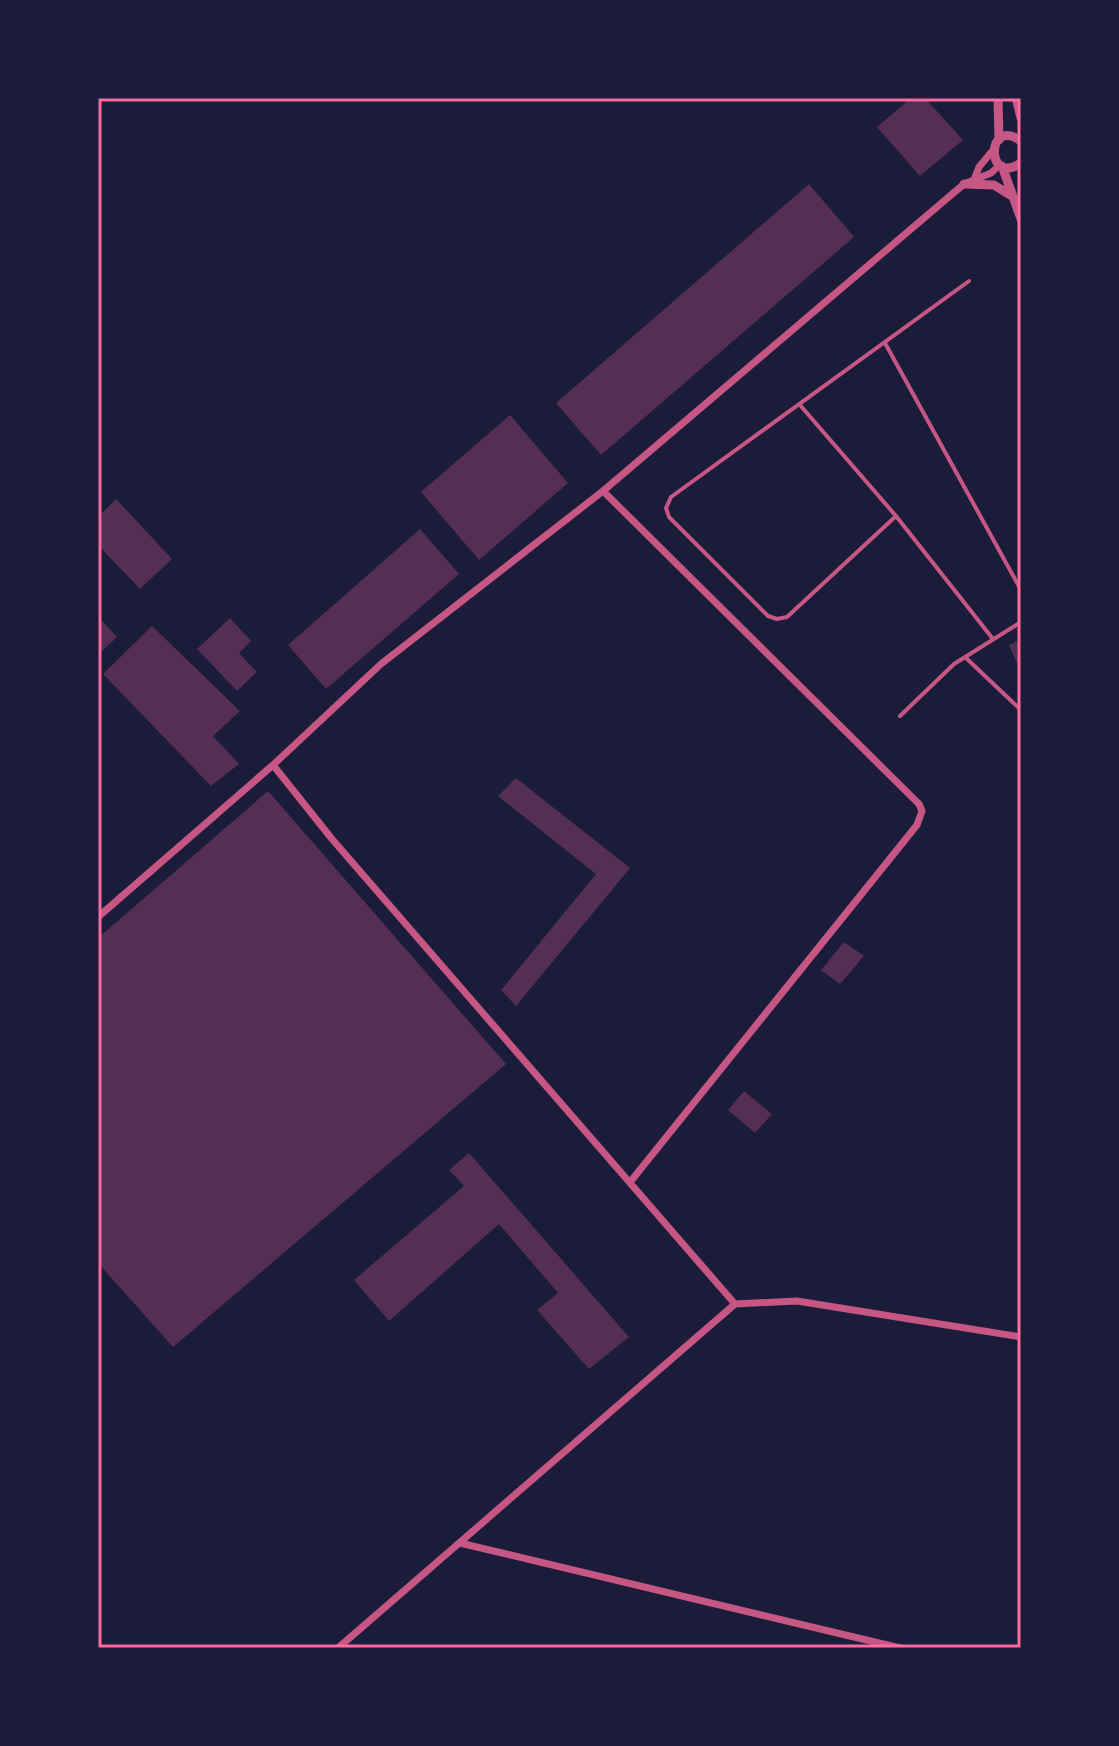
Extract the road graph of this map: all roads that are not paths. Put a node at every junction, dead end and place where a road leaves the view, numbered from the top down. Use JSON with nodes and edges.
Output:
{"nodes":[{"id":1,"x":998,"y":98,"type":"edge"},
{"id":2,"x":1016,"y":98,"type":"edge"},
{"id":3,"x":1021,"y":118,"type":"edge"},
{"id":4,"x":1021,"y":141,"type":"edge"},
{"id":5,"x":996,"y":144,"type":"junction"},
{"id":6,"x":1021,"y":163,"type":"edge"},
{"id":7,"x":1001,"y":166,"type":"junction"},
{"id":8,"x":969,"y":182,"type":"junction"},
{"id":9,"x":1012,"y":196,"type":"junction"},
{"id":10,"x":1021,"y":219,"type":"edge"},
{"id":11,"x":969,"y":281,"type":"dead end"},
{"id":12,"x":885,"y":343,"type":"junction"},
{"id":13,"x":800,"y":405,"type":"junction"},
{"id":14,"x":603,"y":491,"type":"junction"},
{"id":15,"x":896,"y":516,"type":"junction"},
{"id":16,"x":1021,"y":590,"type":"edge"},
{"id":17,"x":1021,"y":622,"type":"edge"},
{"id":18,"x":993,"y":639,"type":"junction"},
{"id":19,"x":965,"y":657,"type":"junction"},
{"id":20,"x":1021,"y":710,"type":"edge"},
{"id":21,"x":900,"y":716,"type":"dead end"},
{"id":22,"x":273,"y":765,"type":"junction"},
{"id":23,"x":98,"y":917,"type":"edge"},
{"id":24,"x":631,"y":1181,"type":"junction"},
{"id":25,"x":735,"y":1304,"type":"junction"},
{"id":26,"x":1021,"y":1337,"type":"edge"},
{"id":27,"x":460,"y":1543,"type":"junction"},
{"id":28,"x":338,"y":1648,"type":"edge"},
{"id":29,"x":900,"y":1648,"type":"edge"}],
"edges":[{"from":1,"to":5,"type":"street"},
{"from":2,"to":3,"type":"street"},
{"from":4,"to":5,"type":"street"},
{"from":5,"to":7,"type":"street"},
{"from":5,"to":8,"type":"street"},
{"from":6,"to":7,"type":"street"},
{"from":7,"to":8,"type":"street"},
{"from":7,"to":9,"type":"street"},
{"from":8,"to":9,"type":"street"},
{"from":8,"to":14,"type":"street"},
{"from":9,"to":10,"type":"street"},
{"from":11,"to":12,"type":"lane"},
{"from":12,"to":13,"type":"lane"},
{"from":12,"to":16,"type":"lane"},
{"from":13,"to":15,"type":"lane"},
{"from":13,"to":15,"type":"lane"},
{"from":14,"to":22,"type":"street"},
{"from":14,"to":24,"type":"street"},
{"from":15,"to":18,"type":"lane"},
{"from":17,"to":18,"type":"lane"},
{"from":18,"to":19,"type":"lane"},
{"from":19,"to":20,"type":"lane"},
{"from":19,"to":21,"type":"lane"},
{"from":22,"to":23,"type":"street"},
{"from":22,"to":24,"type":"street"},
{"from":24,"to":25,"type":"street"},
{"from":25,"to":26,"type":"street"},
{"from":25,"to":27,"type":"street"},
{"from":27,"to":28,"type":"street"},
{"from":27,"to":29,"type":"street"}]}
